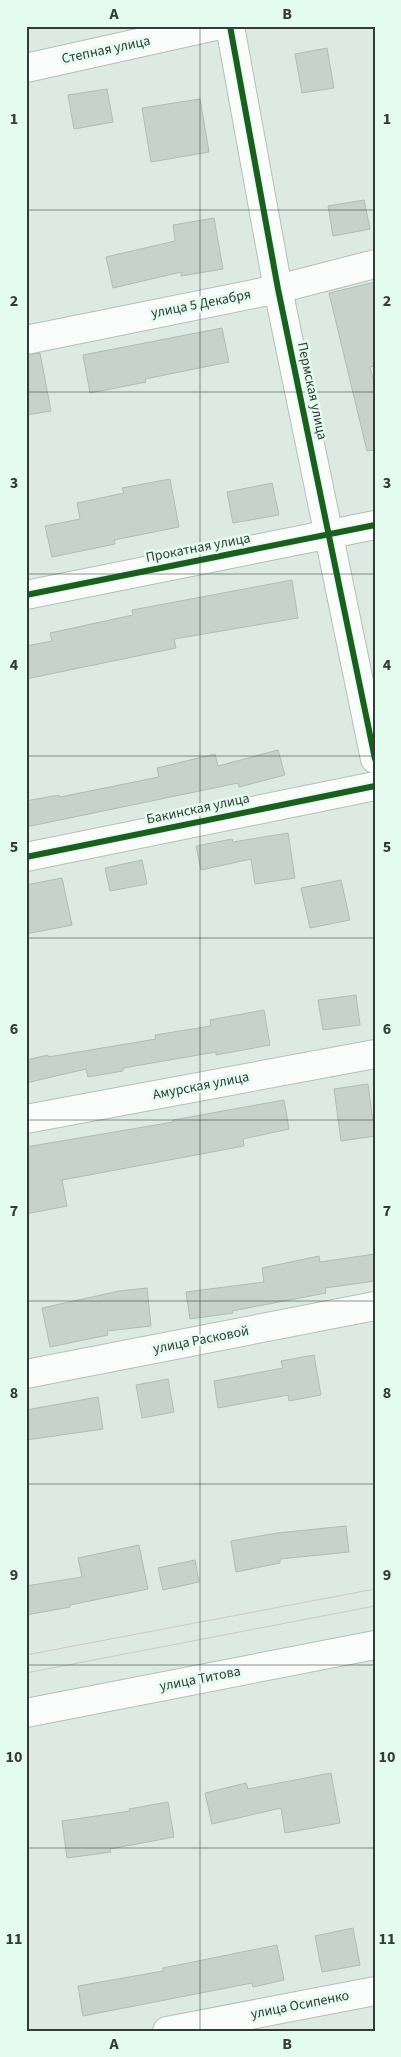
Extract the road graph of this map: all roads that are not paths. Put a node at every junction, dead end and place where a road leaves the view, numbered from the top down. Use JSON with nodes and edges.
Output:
{"nodes":[{"id":1,"x":215,"y":26,"type":"edge"},
{"id":2,"x":230,"y":26,"type":"edge"},
{"id":3,"x":26,"y":68,"type":"edge"},
{"id":4,"x":375,"y":264,"type":"edge"},
{"id":5,"x":278,"y":289,"type":"junction"},
{"id":6,"x":26,"y":340,"type":"edge"},
{"id":7,"x":375,"y":525,"type":"edge"},
{"id":8,"x":328,"y":534,"type":"junction"},
{"id":9,"x":26,"y":595,"type":"edge"},
{"id":10,"x":375,"y":759,"type":"edge"},
{"id":11,"x":375,"y":786,"type":"edge"},
{"id":12,"x":26,"y":857,"type":"edge"},
{"id":13,"x":375,"y":1054,"type":"edge"},
{"id":14,"x":26,"y":1119,"type":"edge"},
{"id":15,"x":375,"y":1306,"type":"edge"},
{"id":16,"x":26,"y":1374,"type":"edge"},
{"id":17,"x":375,"y":1645,"type":"edge"},
{"id":18,"x":26,"y":1713,"type":"edge"},
{"id":19,"x":375,"y":1991,"type":"edge"},
{"id":20,"x":167,"y":2031,"type":"edge"}],
"edges":[{"from":1,"to":3,"type":"street","name":"Степная улица"},
{"from":2,"to":5,"type":"street","name":"Пермская улица"},
{"from":4,"to":5,"type":"street","name":"улица 5 Декабря"},
{"from":5,"to":6,"type":"street","name":"улица 5 Декабря"},
{"from":5,"to":8,"type":"street","name":"Пермская улица"},
{"from":7,"to":8,"type":"street","name":"Прокатная улица"},
{"from":8,"to":9,"type":"street","name":"Прокатная улица"},
{"from":8,"to":10,"type":"street","name":"Пермская улица"},
{"from":11,"to":12,"type":"street","name":"Бакинская улица"},
{"from":13,"to":14,"type":"street","name":"Амурская улица"},
{"from":15,"to":16,"type":"street","name":"улица Расковой"},
{"from":17,"to":18,"type":"street","name":"улица Титова"},
{"from":19,"to":20,"type":"street","name":"улица Осипенко"}]}
